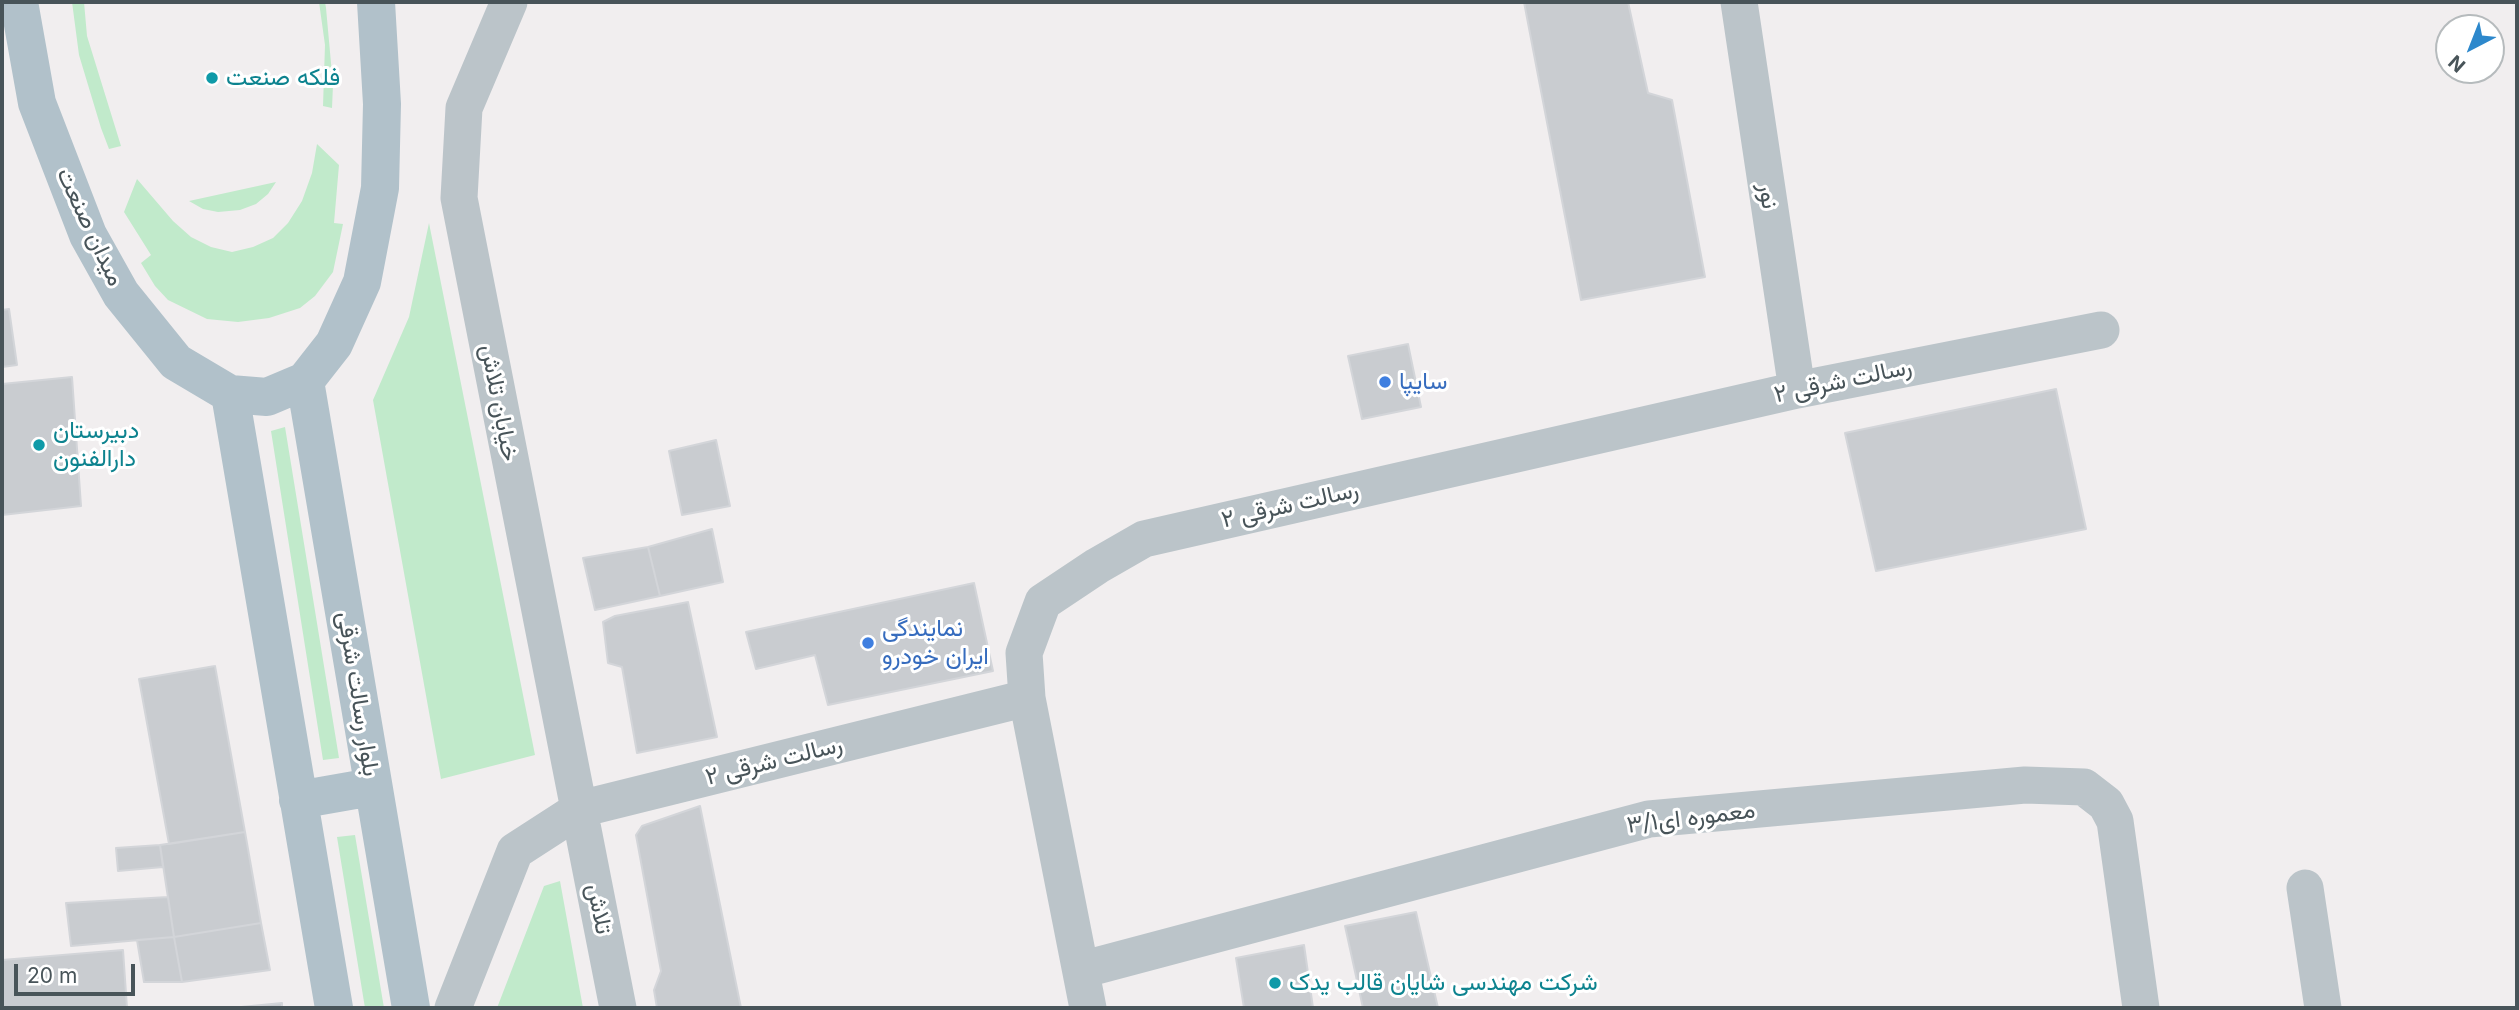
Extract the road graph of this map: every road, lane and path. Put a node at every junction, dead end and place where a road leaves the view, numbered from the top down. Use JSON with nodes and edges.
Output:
{"nodes":[{"id":1,"x":19,"y":2,"type":"edge"},
{"id":2,"x":376,"y":2,"type":"edge"},
{"id":3,"x":509,"y":2,"type":"edge"},
{"id":4,"x":1739,"y":2,"type":"edge"},
{"id":5,"x":2,"y":89,"type":"edge"},
{"id":6,"x":37,"y":103,"type":"junction"},
{"id":7,"x":2101,"y":330,"type":"dead end"},
{"id":8,"x":304,"y":381,"type":"junction"},
{"id":9,"x":1797,"y":390,"type":"junction"},
{"id":10,"x":230,"y":394,"type":"junction"},
{"id":11,"x":1027,"y":698,"type":"junction"},
{"id":12,"x":372,"y":787,"type":"junction"},
{"id":13,"x":298,"y":800,"type":"junction"},
{"id":14,"x":580,"y":809,"type":"junction"},
{"id":15,"x":2305,"y":888,"type":"dead end"},
{"id":16,"x":1081,"y":970,"type":"junction"},
{"id":17,"x":334,"y":1008,"type":"edge"},
{"id":18,"x":411,"y":1008,"type":"edge"},
{"id":19,"x":453,"y":1008,"type":"edge"},
{"id":20,"x":618,"y":1008,"type":"edge"},
{"id":21,"x":1088,"y":1008,"type":"edge"},
{"id":22,"x":2141,"y":1008,"type":"edge"},
{"id":23,"x":2323,"y":1008,"type":"edge"}],
"edges":[{"from":1,"to":6,"type":"main road","name":"میدان صنعت"},
{"from":2,"to":8,"type":"main road","name":"میدان صنعت"},
{"from":3,"to":14,"type":"street","name":"خیابان تلاش"},
{"from":4,"to":9,"type":"street","name":"نور"},
{"from":5,"to":6,"type":"main road"},
{"from":6,"to":10,"type":"main road","name":"میدان صنعت"},
{"from":7,"to":9,"type":"street","name":"رسالت شرقی ۲"},
{"from":8,"to":10,"type":"main road","name":"میدان صنعت"},
{"from":8,"to":12,"type":"main road","name":"بلوار رسالت شرقی"},
{"from":9,"to":11,"type":"street","name":"رسالت شرقی ۲"},
{"from":10,"to":13,"type":"main road"},
{"from":11,"to":14,"type":"street","name":"رسالت شرقی ۲"},
{"from":11,"to":16,"type":"street"},
{"from":12,"to":13,"type":"main road"},
{"from":12,"to":18,"type":"main road","name":"بلوار رسالت شرقی"},
{"from":13,"to":17,"type":"main road"},
{"from":14,"to":19,"type":"street","name":"رسالت شرقی ۲"},
{"from":14,"to":20,"type":"street","name":"تلاش"},
{"from":15,"to":23,"type":"street"},
{"from":16,"to":21,"type":"street"},
{"from":16,"to":22,"type":"street","name":"معموره ای۳/۱"}]}
